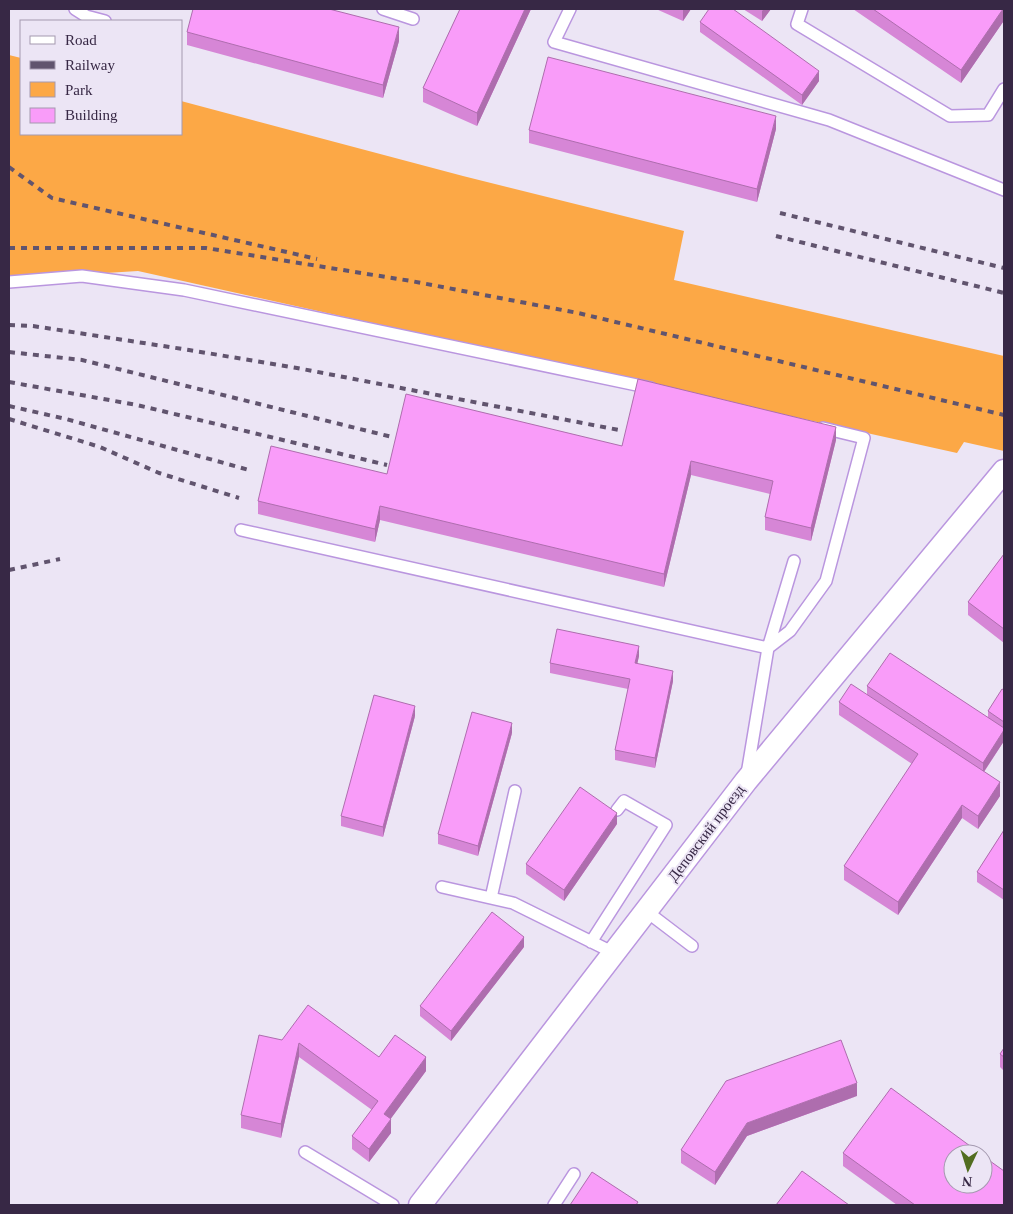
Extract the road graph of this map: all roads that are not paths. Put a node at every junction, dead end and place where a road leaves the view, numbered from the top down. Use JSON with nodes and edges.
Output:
{"nodes":[{"id":1,"x":74,"y":9,"type":"edge"},
{"id":2,"x":383,"y":9,"type":"edge"},
{"id":3,"x":570,"y":9,"type":"edge"},
{"id":4,"x":802,"y":9,"type":"edge"},
{"id":5,"x":413,"y":18,"type":"dead end"},
{"id":6,"x":101,"y":20,"type":"edge"},
{"id":7,"x":1004,"y":89,"type":"edge"},
{"id":8,"x":1004,"y":190,"type":"edge"},
{"id":9,"x":9,"y":282,"type":"edge"},
{"id":10,"x":661,"y":391,"type":"edge"},
{"id":11,"x":816,"y":427,"type":"edge"},
{"id":12,"x":1004,"y":471,"type":"edge"},
{"id":13,"x":241,"y":530,"type":"dead end"},
{"id":14,"x":794,"y":561,"type":"dead end"},
{"id":15,"x":768,"y":648,"type":"junction"},
{"id":16,"x":746,"y":781,"type":"junction"},
{"id":17,"x":515,"y":791,"type":"dead end"},
{"id":18,"x":617,"y":810,"type":"edge"},
{"id":19,"x":442,"y":887,"type":"dead end"},
{"id":20,"x":491,"y":898,"type":"junction"},
{"id":21,"x":646,"y":911,"type":"junction"},
{"id":22,"x":591,"y":942,"type":"junction"},
{"id":23,"x":692,"y":946,"type":"dead end"},
{"id":24,"x":614,"y":953,"type":"junction"},
{"id":25,"x":304,"y":1152,"type":"dead end"},
{"id":26,"x":574,"y":1174,"type":"dead end"},
{"id":27,"x":393,"y":1205,"type":"edge"},
{"id":28,"x":420,"y":1205,"type":"edge"},
{"id":29,"x":554,"y":1205,"type":"edge"}],
"edges":[{"from":1,"to":6,"type":"lane"},
{"from":2,"to":5,"type":"lane"},
{"from":3,"to":8,"type":"lane"},
{"from":4,"to":7,"type":"lane"},
{"from":9,"to":10,"type":"lane"},
{"from":11,"to":15,"type":"lane"},
{"from":12,"to":16,"type":"street","name":"Деповский проезд"},
{"from":13,"to":15,"type":"lane"},
{"from":14,"to":15,"type":"lane"},
{"from":15,"to":16,"type":"lane"},
{"from":16,"to":21,"type":"street","name":"Деповский проезд"},
{"from":17,"to":20,"type":"lane"},
{"from":18,"to":22,"type":"lane"},
{"from":19,"to":20,"type":"lane"},
{"from":20,"to":22,"type":"lane"},
{"from":21,"to":23,"type":"lane"},
{"from":21,"to":24,"type":"street","name":"Деповский проезд"},
{"from":22,"to":24,"type":"lane"},
{"from":24,"to":28,"type":"street","name":"Деповский проезд"},
{"from":25,"to":27,"type":"lane"},
{"from":26,"to":29,"type":"lane"}]}
